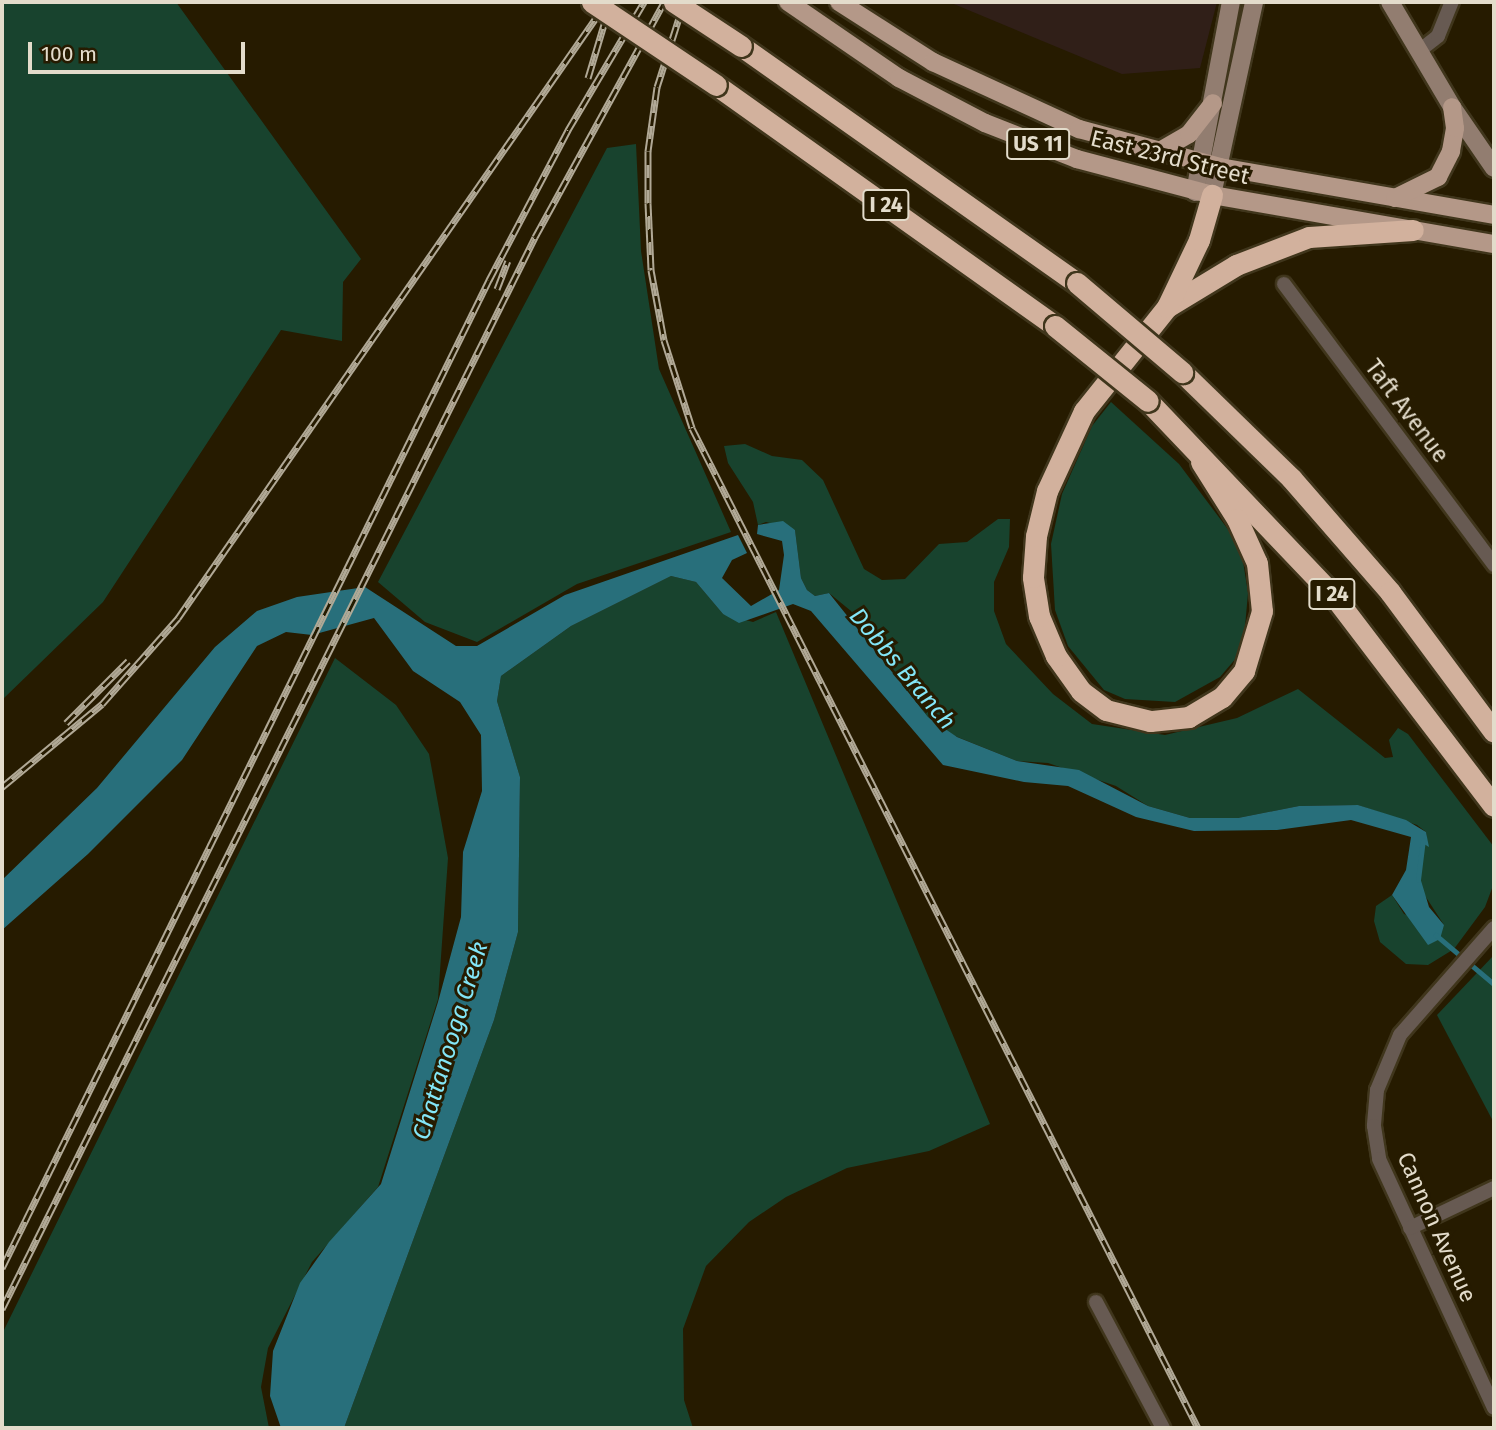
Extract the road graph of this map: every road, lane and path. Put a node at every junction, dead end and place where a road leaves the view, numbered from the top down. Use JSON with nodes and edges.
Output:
{"nodes":[{"id":1,"x":592,"y":2,"type":"edge"},
{"id":2,"x":674,"y":2,"type":"edge"},
{"id":3,"x":788,"y":2,"type":"edge"},
{"id":4,"x":839,"y":2,"type":"edge"},
{"id":5,"x":1231,"y":2,"type":"edge"},
{"id":6,"x":1254,"y":2,"type":"edge"},
{"id":7,"x":1390,"y":2,"type":"edge"},
{"id":8,"x":1452,"y":2,"type":"edge"},
{"id":9,"x":1419,"y":51,"type":"junction"},
{"id":10,"x":1213,"y":103,"type":"junction"},
{"id":11,"x":1451,"y":107,"type":"junction"},
{"id":12,"x":1158,"y":152,"type":"junction"},
{"id":13,"x":1202,"y":163,"type":"junction"},
{"id":14,"x":1220,"y":167,"type":"junction"},
{"id":15,"x":1494,"y":168,"type":"edge"},
{"id":16,"x":1204,"y":194,"type":"junction"},
{"id":17,"x":1395,"y":198,"type":"junction"},
{"id":18,"x":1494,"y":215,"type":"edge"},
{"id":19,"x":1413,"y":230,"type":"junction"},
{"id":20,"x":1494,"y":244,"type":"edge"},
{"id":21,"x":1284,"y":284,"type":"dead end"},
{"id":22,"x":1167,"y":307,"type":"junction"},
{"id":23,"x":1201,"y":462,"type":"junction"},
{"id":24,"x":1494,"y":565,"type":"edge"},
{"id":25,"x":1494,"y":732,"type":"edge"},
{"id":26,"x":1494,"y":806,"type":"edge"},
{"id":27,"x":1494,"y":928,"type":"edge"},
{"id":28,"x":1494,"y":1188,"type":"edge"},
{"id":29,"x":1410,"y":1228,"type":"junction"},
{"id":30,"x":1096,"y":1302,"type":"dead end"},
{"id":31,"x":1494,"y":1408,"type":"edge"},
{"id":32,"x":1163,"y":1428,"type":"edge"}],
"edges":[{"from":1,"to":23,"type":"highway","number":"I 24","bridge":true},
{"from":2,"to":25,"type":"highway","number":"I 24","bridge":true},
{"from":3,"to":16,"type":"main road","name":"East 23rd Street","number":"US 11"},
{"from":4,"to":12,"type":"main road","name":"East 23rd Street","number":"US 11"},
{"from":5,"to":10,"type":"main road"},
{"from":6,"to":14,"type":"main road"},
{"from":7,"to":9,"type":"main road"},
{"from":8,"to":9,"type":"street"},
{"from":9,"to":11,"type":"main road"},
{"from":10,"to":12,"type":"main road"},
{"from":10,"to":13,"type":"main road"},
{"from":11,"to":15,"type":"main road"},
{"from":11,"to":17,"type":"main road"},
{"from":12,"to":13,"type":"main road","name":"East 23rd Street","number":"US 11"},
{"from":13,"to":14,"type":"main road","name":"East 23rd Street","number":"US 11"},
{"from":13,"to":16,"type":"main road"},
{"from":14,"to":16,"type":"main road"},
{"from":14,"to":17,"type":"main road","name":"East 23rd Street","number":"US 11"},
{"from":16,"to":19,"type":"main road","name":"East 23rd Street","number":"US 11"},
{"from":16,"to":22,"type":"highway"},
{"from":17,"to":18,"type":"main road","name":"East 23rd Street","number":"US 11"},
{"from":19,"to":20,"type":"main road","name":"East 23rd Street","number":"US 11"},
{"from":19,"to":22,"type":"highway"},
{"from":21,"to":24,"type":"street","name":"Taft Avenue"},
{"from":22,"to":23,"type":"highway"},
{"from":23,"to":26,"type":"highway","number":"I 24"},
{"from":27,"to":29,"type":"street","name":"Cannon Avenue"},
{"from":28,"to":29,"type":"street"},
{"from":29,"to":31,"type":"street","name":"Cannon Avenue"},
{"from":30,"to":32,"type":"street"}]}
